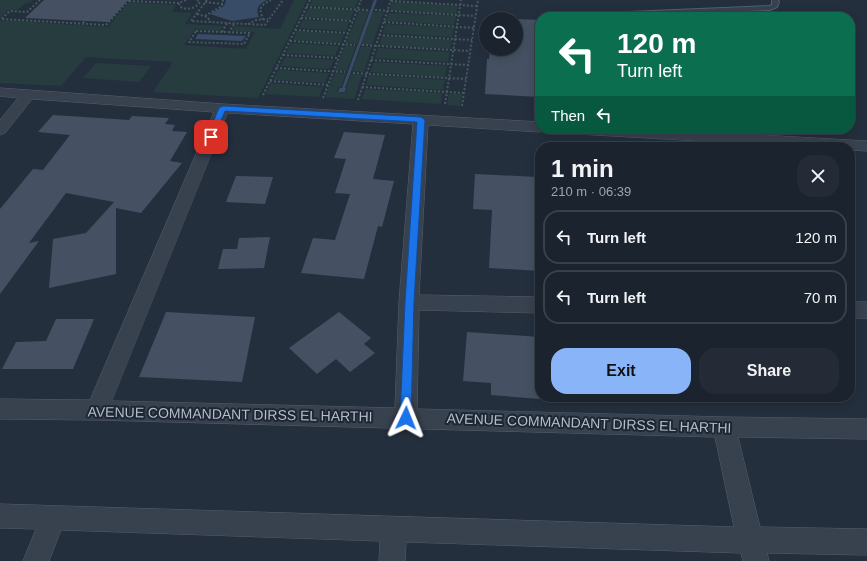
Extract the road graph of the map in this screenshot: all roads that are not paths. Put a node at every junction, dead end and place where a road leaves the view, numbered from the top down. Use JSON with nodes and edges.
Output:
{"nodes":[{"id":1,"x":775,"y":0,"type":"edge"},
{"id":2,"x":676,"y":12,"type":"edge"},
{"id":3,"x":0,"y":92,"type":"edge"},
{"id":4,"x":28,"y":94,"type":"junction"},
{"id":5,"x":223,"y":108,"type":"junction"},
{"id":6,"x":421,"y":120,"type":"junction"},
{"id":7,"x":535,"y":127,"type":"edge"},
{"id":8,"x":0,"y":130,"type":"edge"},
{"id":9,"x":662,"y":134,"type":"edge"},
{"id":10,"x":799,"y":142,"type":"edge"},
{"id":11,"x":855,"y":145,"type":"edge"},
{"id":12,"x":867,"y":146,"type":"edge"},
{"id":13,"x":409,"y":302,"type":"junction"},
{"id":14,"x":535,"y":305,"type":"edge"},
{"id":15,"x":855,"y":310,"type":"edge"},
{"id":16,"x":867,"y":310,"type":"edge"},
{"id":17,"x":0,"y":409,"type":"edge"},
{"id":18,"x":97,"y":410,"type":"junction"},
{"id":19,"x":406,"y":418,"type":"junction"},
{"id":20,"x":724,"y":427,"type":"junction"},
{"id":21,"x":867,"y":429,"type":"edge"},
{"id":22,"x":0,"y":516,"type":"edge"},
{"id":23,"x":53,"y":517,"type":"junction"},
{"id":24,"x":394,"y":529,"type":"junction"},
{"id":25,"x":867,"y":542,"type":"edge"},
{"id":26,"x":753,"y":551,"type":"edge"},
{"id":27,"x":36,"y":561,"type":"edge"},
{"id":28,"x":392,"y":561,"type":"edge"}],
"edges":[{"from":1,"to":2,"type":"lane"},
{"from":3,"to":4,"type":"street"},
{"from":4,"to":5,"type":"street"},
{"from":4,"to":8,"type":"street"},
{"from":5,"to":6,"type":"street"},
{"from":5,"to":18,"type":"street"},
{"from":6,"to":7,"type":"street"},
{"from":6,"to":13,"type":"street"},
{"from":9,"to":10,"type":"street"},
{"from":11,"to":12,"type":"street"},
{"from":13,"to":14,"type":"street"},
{"from":13,"to":19,"type":"street"},
{"from":15,"to":16,"type":"street"},
{"from":17,"to":18,"type":"street","name":"AVENUE COMMANDANT DIRSS EL HARTHI"},
{"from":18,"to":19,"type":"street","name":"AVENUE COMMANDANT DIRSS EL HARTHI"},
{"from":19,"to":20,"type":"street","name":"AVENUE COMMANDANT DIRSS EL HARTHI"},
{"from":20,"to":21,"type":"street","name":"AVENUE COMMANDANT DIRSS EL HARTHI"},
{"from":20,"to":26,"type":"street"},
{"from":22,"to":23,"type":"street"},
{"from":23,"to":24,"type":"street"},
{"from":23,"to":27,"type":"street"},
{"from":24,"to":26,"type":"street"},
{"from":24,"to":28,"type":"street"},
{"from":25,"to":26,"type":"street"}]}
